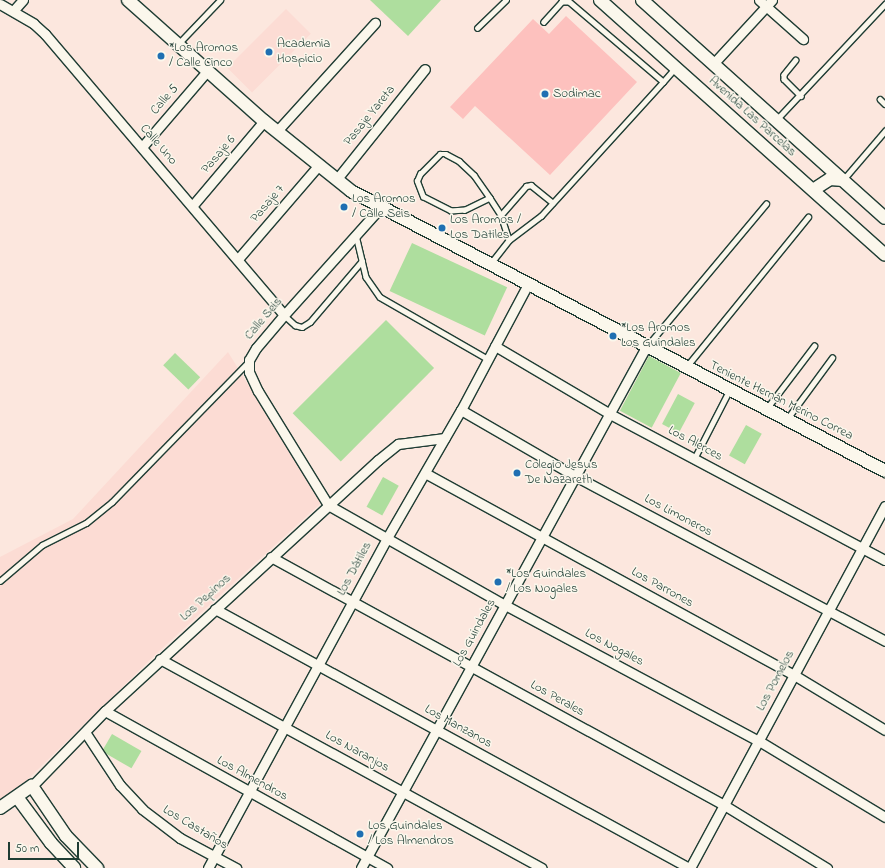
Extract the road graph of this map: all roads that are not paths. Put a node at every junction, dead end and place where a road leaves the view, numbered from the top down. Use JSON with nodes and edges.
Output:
{"nodes":[{"id":1,"x":2,"y":0,"type":"edge"},
{"id":2,"x":24,"y":0,"type":"edge"},
{"id":3,"x":128,"y":0,"type":"edge"},
{"id":4,"x":220,"y":0,"type":"edge"},
{"id":5,"x":506,"y":0,"type":"edge"},
{"id":6,"x":600,"y":0,"type":"edge"},
{"id":7,"x":642,"y":0,"type":"edge"},
{"id":8,"x":765,"y":2,"type":"edge"},
{"id":9,"x":0,"y":3,"type":"edge"},
{"id":10,"x":885,"y":4,"type":"edge"},
{"id":11,"x":13,"y":11,"type":"junction"},
{"id":12,"x":544,"y":22,"type":"dead end"},
{"id":13,"x":375,"y":23,"type":"dead end"},
{"id":14,"x":476,"y":28,"type":"dead end"},
{"id":15,"x":803,"y":39,"type":"dead end"},
{"id":16,"x":178,"y":44,"type":"junction"},
{"id":17,"x":796,"y":60,"type":"dead end"},
{"id":18,"x":713,"y":64,"type":"junction"},
{"id":19,"x":676,"y":68,"type":"junction"},
{"id":20,"x":425,"y":69,"type":"dead end"},
{"id":21,"x":208,"y":70,"type":"junction"},
{"id":22,"x":662,"y":82,"type":"junction"},
{"id":23,"x":801,"y":96,"type":"junction"},
{"id":24,"x":880,"y":99,"type":"dead end"},
{"id":25,"x":885,"y":104,"type":"edge"},
{"id":26,"x":776,"y":120,"type":"junction"},
{"id":27,"x":264,"y":121,"type":"junction"},
{"id":28,"x":277,"y":131,"type":"junction"},
{"id":29,"x":885,"y":131,"type":"edge"},
{"id":30,"x":142,"y":147,"type":"junction"},
{"id":31,"x":318,"y":166,"type":"junction"},
{"id":32,"x":336,"y":180,"type":"junction"},
{"id":33,"x":843,"y":180,"type":"junction"},
{"id":34,"x":813,"y":190,"type":"junction"},
{"id":35,"x":490,"y":198,"type":"junction"},
{"id":36,"x":553,"y":203,"type":"junction"},
{"id":37,"x":766,"y":204,"type":"dead end"},
{"id":38,"x":193,"y":205,"type":"junction"},
{"id":39,"x":380,"y":208,"type":"junction"},
{"id":40,"x":501,"y":216,"type":"junction"},
{"id":41,"x":808,"y":217,"type":"dead end"},
{"id":42,"x":885,"y":218,"type":"edge"},
{"id":43,"x":356,"y":235,"type":"junction"},
{"id":44,"x":509,"y":240,"type":"junction"},
{"id":45,"x":885,"y":255,"type":"edge"},
{"id":46,"x":238,"y":259,"type":"junction"},
{"id":47,"x":362,"y":261,"type":"junction"},
{"id":48,"x":490,"y":264,"type":"junction"},
{"id":49,"x":528,"y":284,"type":"junction"},
{"id":50,"x":284,"y":315,"type":"junction"},
{"id":51,"x":495,"y":346,"type":"junction"},
{"id":52,"x":814,"y":346,"type":"dead end"},
{"id":53,"x":646,"y":347,"type":"junction"},
{"id":54,"x":832,"y":358,"type":"dead end"},
{"id":55,"x":488,"y":359,"type":"junction"},
{"id":56,"x":249,"y":360,"type":"junction"},
{"id":57,"x":686,"y":368,"type":"junction"},
{"id":58,"x":729,"y":389,"type":"junction"},
{"id":59,"x":767,"y":408,"type":"junction"},
{"id":60,"x":462,"y":410,"type":"junction"},
{"id":61,"x":610,"y":414,"type":"junction"},
{"id":62,"x":787,"y":419,"type":"junction"},
{"id":63,"x":445,"y":438,"type":"junction"},
{"id":64,"x":694,"y":459,"type":"junction"},
{"id":65,"x":885,"y":471,"type":"edge"},
{"id":66,"x":425,"y":473,"type":"junction"},
{"id":67,"x":575,"y":476,"type":"junction"},
{"id":68,"x":328,"y":505,"type":"junction"},
{"id":69,"x":885,"y":506,"type":"edge"},
{"id":70,"x":542,"y":537,"type":"junction"},
{"id":71,"x":387,"y":538,"type":"junction"},
{"id":72,"x":862,"y":548,"type":"junction"},
{"id":73,"x":272,"y":557,"type":"junction"},
{"id":74,"x":885,"y":560,"type":"edge"},
{"id":75,"x":0,"y":581,"type":"edge"},
{"id":76,"x":353,"y":602,"type":"junction"},
{"id":77,"x":505,"y":605,"type":"junction"},
{"id":78,"x":215,"y":609,"type":"junction"},
{"id":79,"x":829,"y":611,"type":"junction"},
{"id":80,"x":885,"y":640,"type":"edge"},
{"id":81,"x":160,"y":659,"type":"junction"},
{"id":82,"x":318,"y":665,"type":"junction"},
{"id":83,"x":471,"y":667,"type":"junction"},
{"id":84,"x":794,"y":675,"type":"junction"},
{"id":85,"x":105,"y":711,"type":"junction"},
{"id":86,"x":284,"y":727,"type":"junction"},
{"id":87,"x":436,"y":730,"type":"junction"},
{"id":88,"x":885,"y":730,"type":"edge"},
{"id":89,"x":85,"y":732,"type":"junction"},
{"id":90,"x":759,"y":740,"type":"junction"},
{"id":91,"x":32,"y":786,"type":"junction"},
{"id":92,"x":402,"y":792,"type":"junction"},
{"id":93,"x":249,"y":793,"type":"junction"},
{"id":94,"x":17,"y":797,"type":"junction"},
{"id":95,"x":724,"y":805,"type":"junction"},
{"id":96,"x":0,"y":808,"type":"edge"},
{"id":97,"x":885,"y":817,"type":"edge"},
{"id":98,"x":214,"y":856,"type":"junction"},
{"id":99,"x":367,"y":857,"type":"junction"},
{"id":100,"x":74,"y":868,"type":"edge"},
{"id":101,"x":97,"y":868,"type":"edge"},
{"id":102,"x":208,"y":868,"type":"edge"},
{"id":103,"x":236,"y":868,"type":"edge"},
{"id":104,"x":361,"y":868,"type":"edge"},
{"id":105,"x":387,"y":868,"type":"edge"},
{"id":106,"x":542,"y":868,"type":"edge"},
{"id":107,"x":689,"y":868,"type":"edge"},
{"id":108,"x":827,"y":868,"type":"edge"}],
"edges":[{"from":1,"to":9,"type":"street"},
{"from":2,"to":11,"type":"street"},
{"from":3,"to":16,"type":"street","name":"Teniente Hernán Merino Correa"},
{"from":4,"to":16,"type":"lane"},
{"from":5,"to":14,"type":"lane"},
{"from":6,"to":19,"type":"street","name":"Avenida Las Parcelas"},
{"from":7,"to":18,"type":"street","name":"Avenida Las Parcelas"},
{"from":8,"to":15,"type":"street"},
{"from":8,"to":18,"type":"street"},
{"from":9,"to":11,"type":"street","name":"Calle Uno"},
{"from":10,"to":23,"type":"lane"},
{"from":11,"to":30,"type":"street","name":"Calle Uno"},
{"from":12,"to":22,"type":"lane"},
{"from":13,"to":28,"type":"street"},
{"from":16,"to":21,"type":"street","name":"Teniente Hernán Merino Correa"},
{"from":17,"to":23,"type":"lane"},
{"from":18,"to":26,"type":"street","name":"Avenida Las Parcelas"},
{"from":19,"to":22,"type":"lane"},
{"from":19,"to":34,"type":"street","name":"Avenida Las Parcelas"},
{"from":20,"to":32,"type":"street","name":"Pasaje Yareta"},
{"from":21,"to":27,"type":"street","name":"Teniente Hernán Merino Correa"},
{"from":21,"to":30,"type":"street","name":"Calle 5"},
{"from":22,"to":36,"type":"lane"},
{"from":23,"to":26,"type":"lane"},
{"from":24,"to":25,"type":"lane"},
{"from":26,"to":33,"type":"street","name":"Avenida Las Parcelas"},
{"from":27,"to":28,"type":"street","name":"Teniente Hernán Merino Correa"},
{"from":27,"to":38,"type":"street","name":"Pasaje 6"},
{"from":28,"to":31,"type":"street","name":"Teniente Hernán Merino Correa"},
{"from":29,"to":33,"type":"lane"},
{"from":30,"to":38,"type":"street","name":"Calle Uno"},
{"from":31,"to":32,"type":"street","name":"Teniente Hernán Merino Correa"},
{"from":31,"to":46,"type":"street","name":"Pasaje 7"},
{"from":32,"to":39,"type":"street","name":"Teniente Hernán Merino Correa"},
{"from":33,"to":34,"type":"street"},
{"from":33,"to":42,"type":"street","name":"Avenida Las Parcelas"},
{"from":34,"to":45,"type":"street","name":"Avenida Las Parcelas"},
{"from":35,"to":35,"type":"lane"},
{"from":35,"to":40,"type":"lane"},
{"from":36,"to":40,"type":"lane"},
{"from":36,"to":44,"type":"lane"},
{"from":37,"to":53,"type":"lane"},
{"from":38,"to":46,"type":"street","name":"Calle Uno"},
{"from":39,"to":43,"type":"street","name":"Calle Seis"},
{"from":39,"to":48,"type":"street","name":"Teniente Hernán Merino Correa"},
{"from":40,"to":44,"type":"lane"},
{"from":41,"to":57,"type":"lane"},
{"from":43,"to":47,"type":"lane"},
{"from":43,"to":50,"type":"street","name":"Calle Seis"},
{"from":44,"to":48,"type":"lane"},
{"from":46,"to":50,"type":"street","name":"Calle Uno"},
{"from":47,"to":50,"type":"lane"},
{"from":47,"to":55,"type":"lane"},
{"from":48,"to":49,"type":"street","name":"Teniente Hernán Merino Correa"},
{"from":49,"to":51,"type":"street","name":"Los Dátiles"},
{"from":49,"to":53,"type":"street","name":"Teniente Hernán Merino Correa"},
{"from":50,"to":56,"type":"street","name":"Calle Seis"},
{"from":51,"to":55,"type":"street","name":"Los Dátiles"},
{"from":51,"to":61,"type":"street","name":"Los Alerces"},
{"from":52,"to":59,"type":"lane"},
{"from":53,"to":57,"type":"street","name":"Teniente Hernán Merino Correa"},
{"from":53,"to":61,"type":"street","name":"Los Guindales"},
{"from":54,"to":62,"type":"lane"},
{"from":55,"to":60,"type":"street","name":"Los Dátiles"},
{"from":56,"to":68,"type":"street","name":"Calle Seis"},
{"from":56,"to":75,"type":"lane"},
{"from":57,"to":58,"type":"street","name":"Teniente Hernán Merino Correa"},
{"from":58,"to":59,"type":"street","name":"Teniente Hernán Merino Correa"},
{"from":58,"to":64,"type":"lane"},
{"from":59,"to":62,"type":"street","name":"Teniente Hernán Merino Correa"},
{"from":60,"to":63,"type":"street","name":"Los Dátiles"},
{"from":60,"to":67,"type":"street","name":"Los Limoneros"},
{"from":61,"to":64,"type":"street","name":"Los Alerces"},
{"from":61,"to":67,"type":"street","name":"Los Guindales"},
{"from":62,"to":65,"type":"street","name":"Teniente Hernán Merino Correa"},
{"from":63,"to":66,"type":"street","name":"Los Dátiles"},
{"from":63,"to":68,"type":"street","name":"Los Pepinos"},
{"from":64,"to":72,"type":"street","name":"Los Alerces"},
{"from":66,"to":70,"type":"street","name":"Los Parrones"},
{"from":66,"to":71,"type":"street","name":"Los Dátiles"},
{"from":67,"to":70,"type":"street","name":"Los Guindales"},
{"from":67,"to":79,"type":"street","name":"Los Limoneros"},
{"from":68,"to":71,"type":"street","name":"Los Nogales"},
{"from":68,"to":73,"type":"street","name":"Los Pepinos"},
{"from":69,"to":72,"type":"street","name":"Los Pomelos"},
{"from":70,"to":77,"type":"street","name":"Los Guindales"},
{"from":70,"to":84,"type":"street","name":"Los Parrones"},
{"from":71,"to":76,"type":"street","name":"Los Dátiles"},
{"from":71,"to":77,"type":"street","name":"Los Nogales"},
{"from":72,"to":74,"type":"street","name":"Los Alerces"},
{"from":72,"to":79,"type":"street","name":"Los Pomelos"},
{"from":73,"to":76,"type":"street","name":"Los Perales"},
{"from":73,"to":78,"type":"street","name":"Los Pepinos"},
{"from":76,"to":82,"type":"street","name":"Los Dátiles"},
{"from":76,"to":83,"type":"street","name":"Los Perales"},
{"from":77,"to":83,"type":"street","name":"Los Guindales"},
{"from":77,"to":90,"type":"street","name":"Los Nogales"},
{"from":78,"to":81,"type":"street","name":"Los Pepinos"},
{"from":78,"to":82,"type":"street","name":"Los Manzanos"},
{"from":79,"to":80,"type":"street","name":"Los Limoneros"},
{"from":79,"to":84,"type":"street","name":"Los Pomelos"},
{"from":81,"to":85,"type":"street","name":"Los Pepinos"},
{"from":81,"to":86,"type":"street","name":"Los Naranjos"},
{"from":82,"to":86,"type":"street","name":"Los Dátiles"},
{"from":82,"to":87,"type":"street","name":"Los Manzanos"},
{"from":83,"to":87,"type":"street","name":"Los Guindales"},
{"from":83,"to":95,"type":"street","name":"Los Perales"},
{"from":84,"to":88,"type":"street","name":"Los Parrones"},
{"from":84,"to":90,"type":"street","name":"Los Pomelos"},
{"from":85,"to":89,"type":"street","name":"Los Pepinos"},
{"from":85,"to":93,"type":"street","name":"Los Almendros"},
{"from":86,"to":92,"type":"street","name":"Los Naranjos"},
{"from":86,"to":93,"type":"street","name":"Los Dátiles"},
{"from":87,"to":92,"type":"street","name":"Los Guindales"},
{"from":87,"to":107,"type":"street","name":"Los Manzanos"},
{"from":89,"to":91,"type":"street","name":"Los Pepinos"},
{"from":89,"to":98,"type":"street","name":"Los Castaños"},
{"from":90,"to":95,"type":"street","name":"Los Pomelos"},
{"from":90,"to":97,"type":"street","name":"Los Nogales"},
{"from":91,"to":94,"type":"street","name":"Los Pepinos"},
{"from":91,"to":101,"type":"street"},
{"from":92,"to":99,"type":"street","name":"Los Guindales"},
{"from":92,"to":106,"type":"street","name":"Los Naranjos"},
{"from":93,"to":98,"type":"street","name":"Los Dátiles"},
{"from":93,"to":99,"type":"street","name":"Los Almendros"},
{"from":94,"to":96,"type":"street","name":"Los Pepinos"},
{"from":94,"to":100,"type":"street"},
{"from":95,"to":107,"type":"street","name":"Los Pomelos"},
{"from":95,"to":108,"type":"street","name":"Los Perales"},
{"from":98,"to":102,"type":"street","name":"Los Dátiles"},
{"from":98,"to":103,"type":"street","name":"Los Castaños"},
{"from":99,"to":104,"type":"street","name":"Los Guindales"},
{"from":99,"to":105,"type":"street","name":"Los Almendros"}]}
